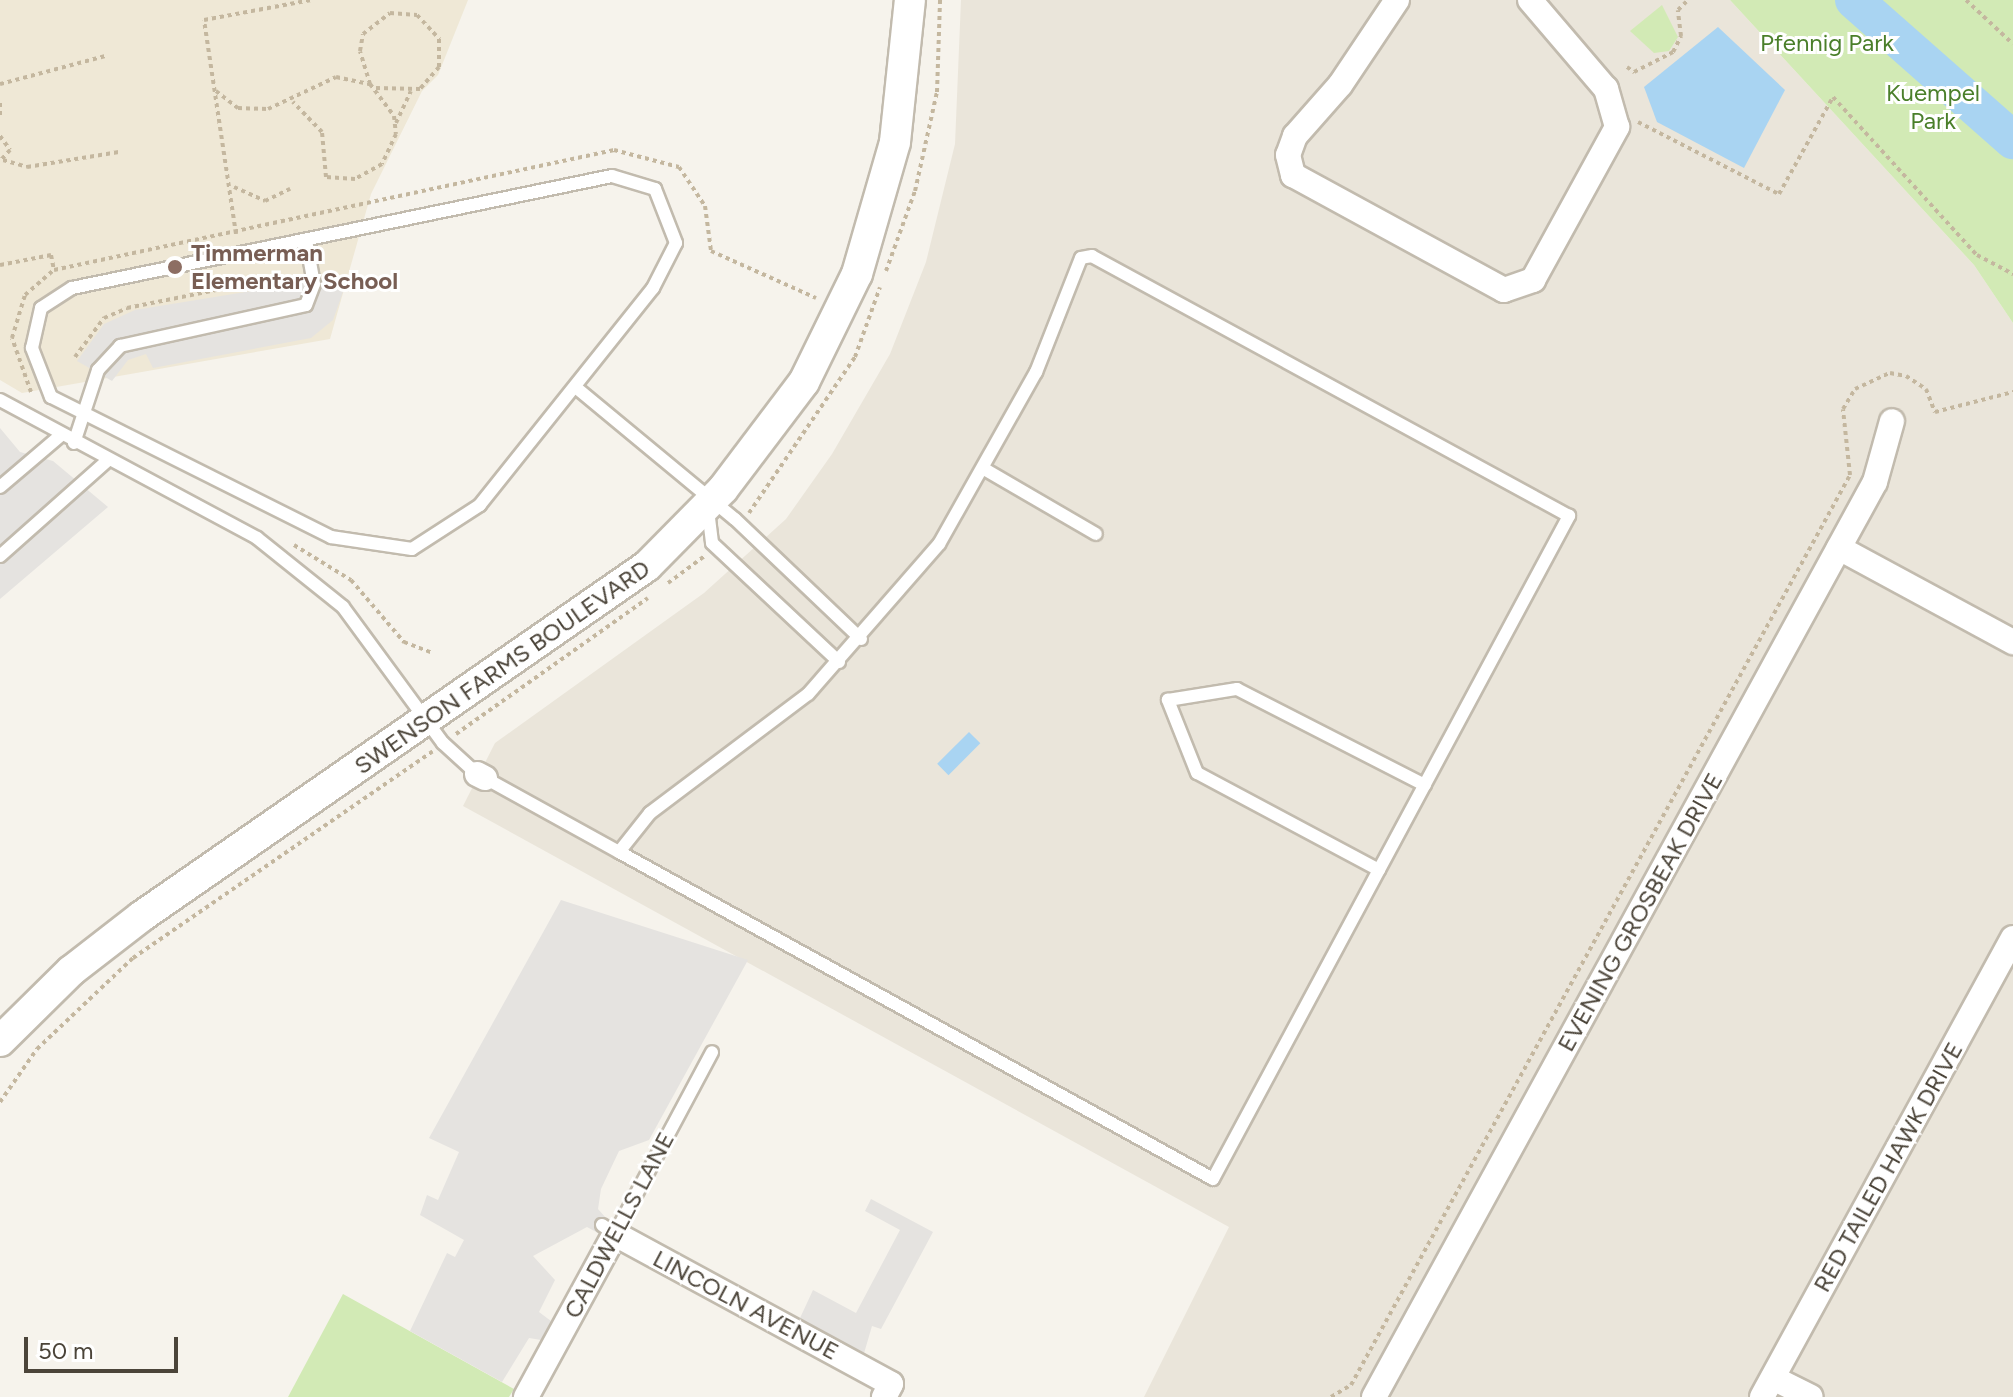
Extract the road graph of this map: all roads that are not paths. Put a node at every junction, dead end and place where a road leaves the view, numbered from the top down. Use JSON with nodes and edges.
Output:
{"nodes":[{"id":1,"x":910,"y":0,"type":"edge"},
{"id":2,"x":1397,"y":0,"type":"edge"},
{"id":3,"x":1530,"y":0,"type":"edge"},
{"id":4,"x":306,"y":240,"type":"junction"},
{"id":5,"x":579,"y":390,"type":"junction"},
{"id":6,"x":0,"y":400,"type":"edge"},
{"id":7,"x":86,"y":414,"type":"junction"},
{"id":8,"x":1892,"y":421,"type":"dead end"},
{"id":9,"x":61,"y":435,"type":"junction"},
{"id":10,"x":74,"y":443,"type":"junction"},
{"id":11,"x":107,"y":461,"type":"junction"},
{"id":12,"x":986,"y":470,"type":"junction"},
{"id":13,"x":0,"y":487,"type":"edge"},
{"id":14,"x":708,"y":503,"type":"junction"},
{"id":15,"x":1096,"y":534,"type":"dead end"},
{"id":16,"x":1839,"y":548,"type":"junction"},
{"id":17,"x":0,"y":556,"type":"edge"},
{"id":18,"x":861,"y":639,"type":"junction"},
{"id":19,"x":2013,"y":642,"type":"edge"},
{"id":20,"x":839,"y":662,"type":"junction"},
{"id":21,"x":426,"y":723,"type":"junction"},
{"id":22,"x":1425,"y":785,"type":"junction"},
{"id":23,"x":619,"y":852,"type":"junction"},
{"id":24,"x":1379,"y":870,"type":"junction"},
{"id":25,"x":2013,"y":938,"type":"edge"},
{"id":26,"x":0,"y":1041,"type":"edge"},
{"id":27,"x":712,"y":1052,"type":"dead end"},
{"id":28,"x":608,"y":1230,"type":"junction"},
{"id":29,"x":1768,"y":1388,"type":"edge"},
{"id":30,"x":887,"y":1390,"type":"edge"},
{"id":31,"x":526,"y":1397,"type":"edge"},
{"id":32,"x":1374,"y":1397,"type":"edge"},
{"id":33,"x":1811,"y":1397,"type":"edge"}],
"edges":[{"from":1,"to":14,"type":"street","name":"SWENSON FARMS BOULEVARD"},
{"from":2,"to":3,"type":"street"},
{"from":4,"to":5,"type":"lane"},
{"from":4,"to":7,"type":"lane"},
{"from":4,"to":7,"type":"lane"},
{"from":5,"to":7,"type":"lane"},
{"from":5,"to":14,"type":"lane"},
{"from":6,"to":9,"type":"lane"},
{"from":7,"to":10,"type":"lane"},
{"from":8,"to":16,"type":"street","name":"EVENING GROSBEAK DRIVE"},
{"from":9,"to":10,"type":"lane"},
{"from":9,"to":13,"type":"lane"},
{"from":10,"to":11,"type":"lane"},
{"from":11,"to":17,"type":"lane"},
{"from":11,"to":21,"type":"lane"},
{"from":12,"to":15,"type":"lane"},
{"from":12,"to":18,"type":"lane"},
{"from":12,"to":22,"type":"lane"},
{"from":14,"to":18,"type":"lane"},
{"from":14,"to":20,"type":"lane"},
{"from":14,"to":21,"type":"street","name":"SWENSON FARMS BOULEVARD"},
{"from":16,"to":19,"type":"street"},
{"from":16,"to":32,"type":"street","name":"EVENING GROSBEAK DRIVE"},
{"from":18,"to":20,"type":"lane"},
{"from":20,"to":23,"type":"lane"},
{"from":21,"to":23,"type":"lane"},
{"from":21,"to":26,"type":"street","name":"SWENSON FARMS BOULEVARD"},
{"from":22,"to":24,"type":"lane"},
{"from":22,"to":24,"type":"lane"},
{"from":23,"to":24,"type":"lane"},
{"from":25,"to":29,"type":"street","name":"RED TAILED HAWK DRIVE"},
{"from":27,"to":28,"type":"lane","name":"CALDWELLS LANE"},
{"from":28,"to":30,"type":"street","name":"LINCOLN AVENUE"},
{"from":28,"to":31,"type":"street","name":"CALDWELLS LANE"},
{"from":29,"to":33,"type":"street"}]}
